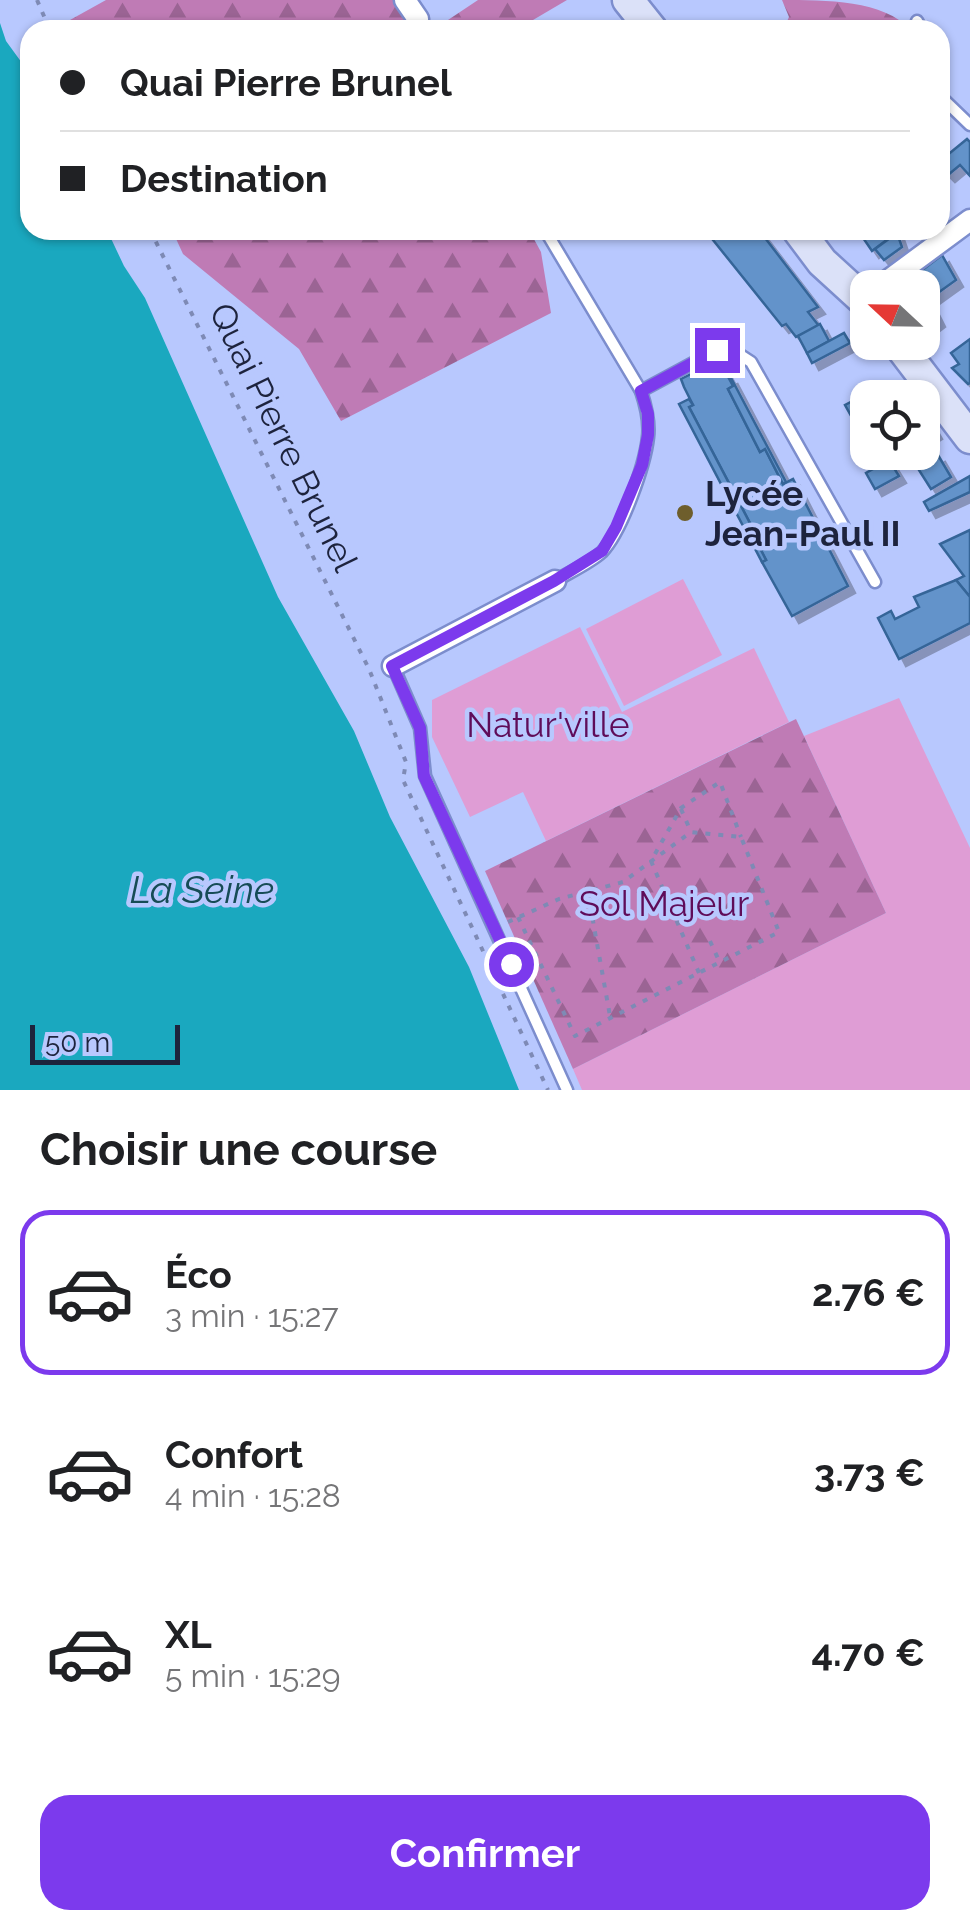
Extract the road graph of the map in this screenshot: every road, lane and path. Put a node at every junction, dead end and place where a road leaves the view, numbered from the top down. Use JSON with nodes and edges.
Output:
{"nodes":[{"id":1,"x":628,"y":0,"type":"edge"},
{"id":2,"x":644,"y":20,"type":"edge"},
{"id":3,"x":950,"y":105,"type":"edge"},
{"id":4,"x":970,"y":124,"type":"edge"},
{"id":5,"x":970,"y":220,"type":"edge"},
{"id":6,"x":950,"y":235,"type":"edge"},
{"id":7,"x":155,"y":240,"type":"edge"},
{"id":8,"x":550,"y":240,"type":"edge"},
{"id":9,"x":806,"y":240,"type":"edge"},
{"id":10,"x":944,"y":240,"type":"edge"},
{"id":11,"x":904,"y":270,"type":"edge"},
{"id":12,"x":850,"y":283,"type":"edge"},
{"id":13,"x":911,"y":360,"type":"edge"},
{"id":14,"x":641,"y":391,"type":"junction"},
{"id":15,"x":970,"y":438,"type":"edge"},
{"id":16,"x":554,"y":581,"type":"joint"},
{"id":17,"x":875,"y":582,"type":"dead end"},
{"id":18,"x":392,"y":666,"type":"joint"},
{"id":19,"x":369,"y":669,"type":"dead end"},
{"id":20,"x":680,"y":808,"type":"junction"},
{"id":21,"x":691,"y":832,"type":"junction"},
{"id":22,"x":741,"y":837,"type":"junction"},
{"id":23,"x":652,"y":861,"type":"junction"},
{"id":24,"x":588,"y":890,"type":"junction"},
{"id":25,"x":518,"y":917,"type":"junction"},
{"id":26,"x":495,"y":928,"type":"junction"},
{"id":27,"x":710,"y":941,"type":"dead end"},
{"id":28,"x":720,"y":962,"type":"junction"},
{"id":29,"x":699,"y":974,"type":"junction"},
{"id":30,"x":610,"y":1016,"type":"junction"},
{"id":31,"x":567,"y":1090,"type":"edge"}],
"edges":[{"from":1,"to":2,"type":"street"},
{"from":3,"to":4,"type":"lane"},
{"from":5,"to":6,"type":"street"},
{"from":7,"to":19,"type":"path","name":"Quai Pierre Brunel"},
{"from":8,"to":14,"type":"lane"},
{"from":9,"to":12,"type":"street"},
{"from":10,"to":11,"type":"street"},
{"from":13,"to":15,"type":"street"},
{"from":14,"to":16,"type":"lane"},
{"from":14,"to":17,"type":"lane"},
{"from":16,"to":18,"type":"street"},
{"from":18,"to":26,"type":"lane"},
{"from":20,"to":21,"type":"path"},
{"from":20,"to":22,"type":"path"},
{"from":20,"to":23,"type":"path"},
{"from":21,"to":22,"type":"path"},
{"from":21,"to":23,"type":"path"},
{"from":22,"to":28,"type":"path"},
{"from":23,"to":24,"type":"path"},
{"from":23,"to":29,"type":"path"},
{"from":24,"to":25,"type":"path"},
{"from":24,"to":30,"type":"path"},
{"from":25,"to":26,"type":"path"},
{"from":25,"to":30,"type":"path"},
{"from":26,"to":31,"type":"lane"},
{"from":27,"to":28,"type":"path"},
{"from":28,"to":29,"type":"path"},
{"from":29,"to":30,"type":"path"}]}
